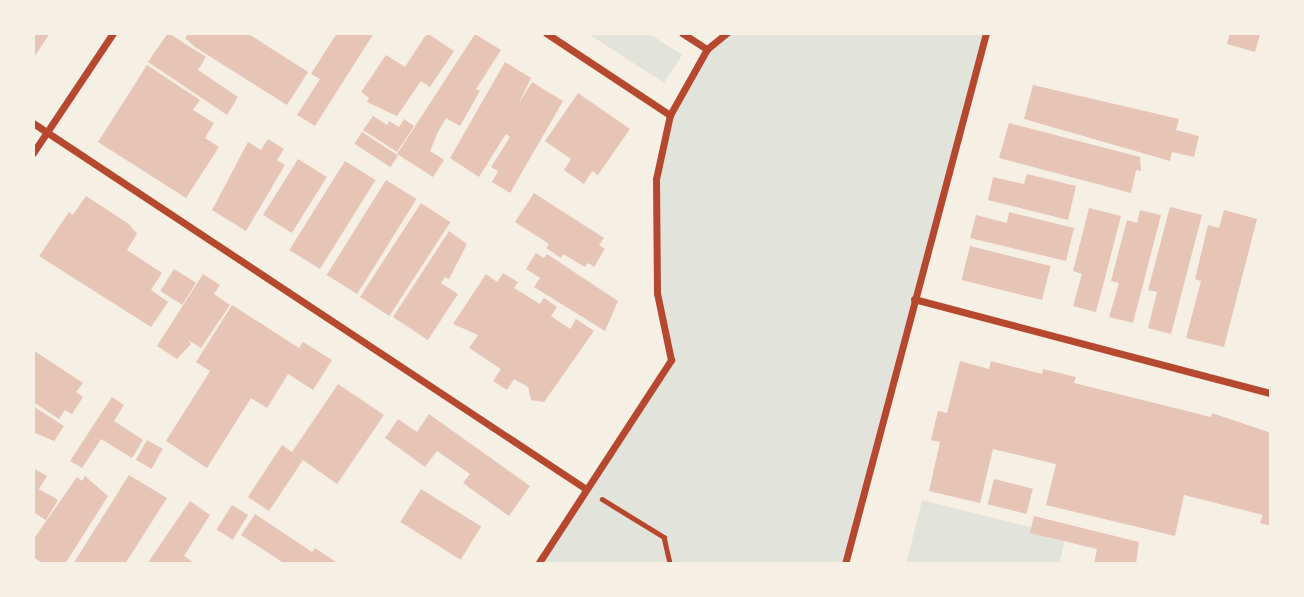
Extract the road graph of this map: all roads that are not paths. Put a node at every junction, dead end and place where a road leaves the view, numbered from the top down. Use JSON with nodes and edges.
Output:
{"nodes":[{"id":1,"x":113,"y":33,"type":"edge"},
{"id":2,"x":546,"y":33,"type":"edge"},
{"id":3,"x":682,"y":33,"type":"edge"},
{"id":4,"x":727,"y":33,"type":"edge"},
{"id":5,"x":986,"y":33,"type":"edge"},
{"id":6,"x":707,"y":50,"type":"junction"},
{"id":7,"x":670,"y":115,"type":"junction"},
{"id":8,"x":33,"y":123,"type":"edge"},
{"id":9,"x":47,"y":132,"type":"junction"},
{"id":10,"x":33,"y":153,"type":"edge"},
{"id":11,"x":914,"y":299,"type":"junction"},
{"id":12,"x":1271,"y":393,"type":"edge"},
{"id":13,"x":586,"y":489,"type":"junction"},
{"id":14,"x":538,"y":564,"type":"edge"},
{"id":15,"x":845,"y":564,"type":"edge"}],
"edges":[{"from":1,"to":9,"type":"street"},
{"from":2,"to":7,"type":"street"},
{"from":3,"to":6,"type":"street"},
{"from":4,"to":6,"type":"street"},
{"from":5,"to":11,"type":"street"},
{"from":6,"to":7,"type":"street"},
{"from":7,"to":13,"type":"street"},
{"from":8,"to":9,"type":"street"},
{"from":9,"to":10,"type":"street"},
{"from":9,"to":13,"type":"street"},
{"from":11,"to":12,"type":"street"},
{"from":11,"to":15,"type":"street"},
{"from":13,"to":14,"type":"street"}]}
